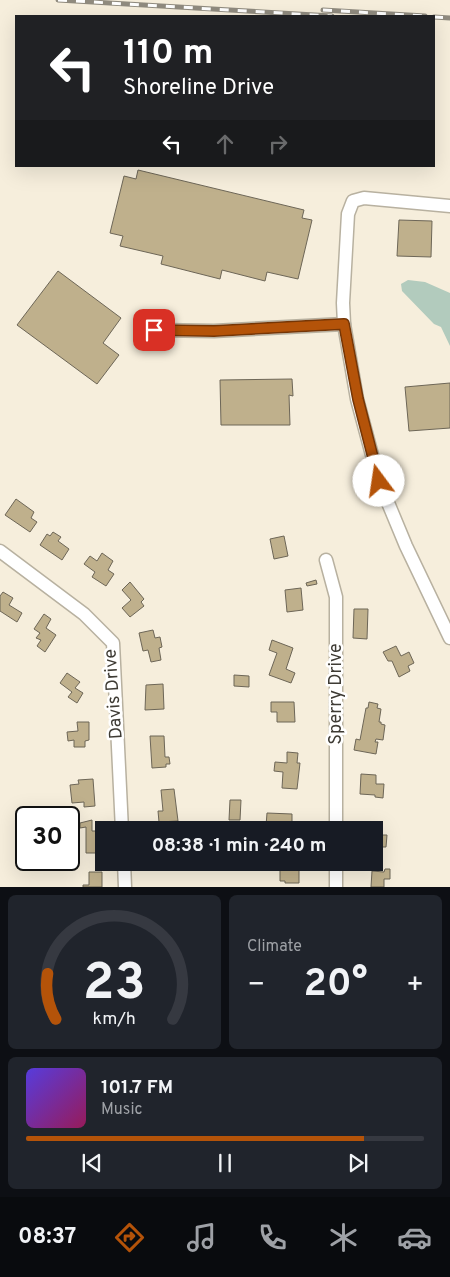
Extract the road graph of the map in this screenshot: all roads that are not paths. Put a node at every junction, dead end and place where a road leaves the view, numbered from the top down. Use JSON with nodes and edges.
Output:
{"nodes":[{"id":1,"x":450,"y":206,"type":"edge"},
{"id":2,"x":344,"y":324,"type":"junction"},
{"id":3,"x":154,"y":330,"type":"dead end"},
{"id":4,"x":0,"y":551,"type":"edge"},
{"id":5,"x":326,"y":560,"type":"dead end"},
{"id":6,"x":450,"y":638,"type":"edge"},
{"id":7,"x":122,"y":821,"type":"edge"},
{"id":8,"x":336,"y":821,"type":"edge"},
{"id":9,"x":124,"y":871,"type":"edge"},
{"id":10,"x":336,"y":871,"type":"edge"},
{"id":11,"x":125,"y":887,"type":"edge"},
{"id":12,"x":336,"y":887,"type":"edge"}],
"edges":[{"from":1,"to":2,"type":"street"},
{"from":2,"to":3,"type":"street"},
{"from":2,"to":6,"type":"street"},
{"from":4,"to":7,"type":"street","name":"Davis Drive"},
{"from":5,"to":8,"type":"street","name":"Sperry Drive"},
{"from":9,"to":11,"type":"street"},
{"from":10,"to":12,"type":"street"}]}
